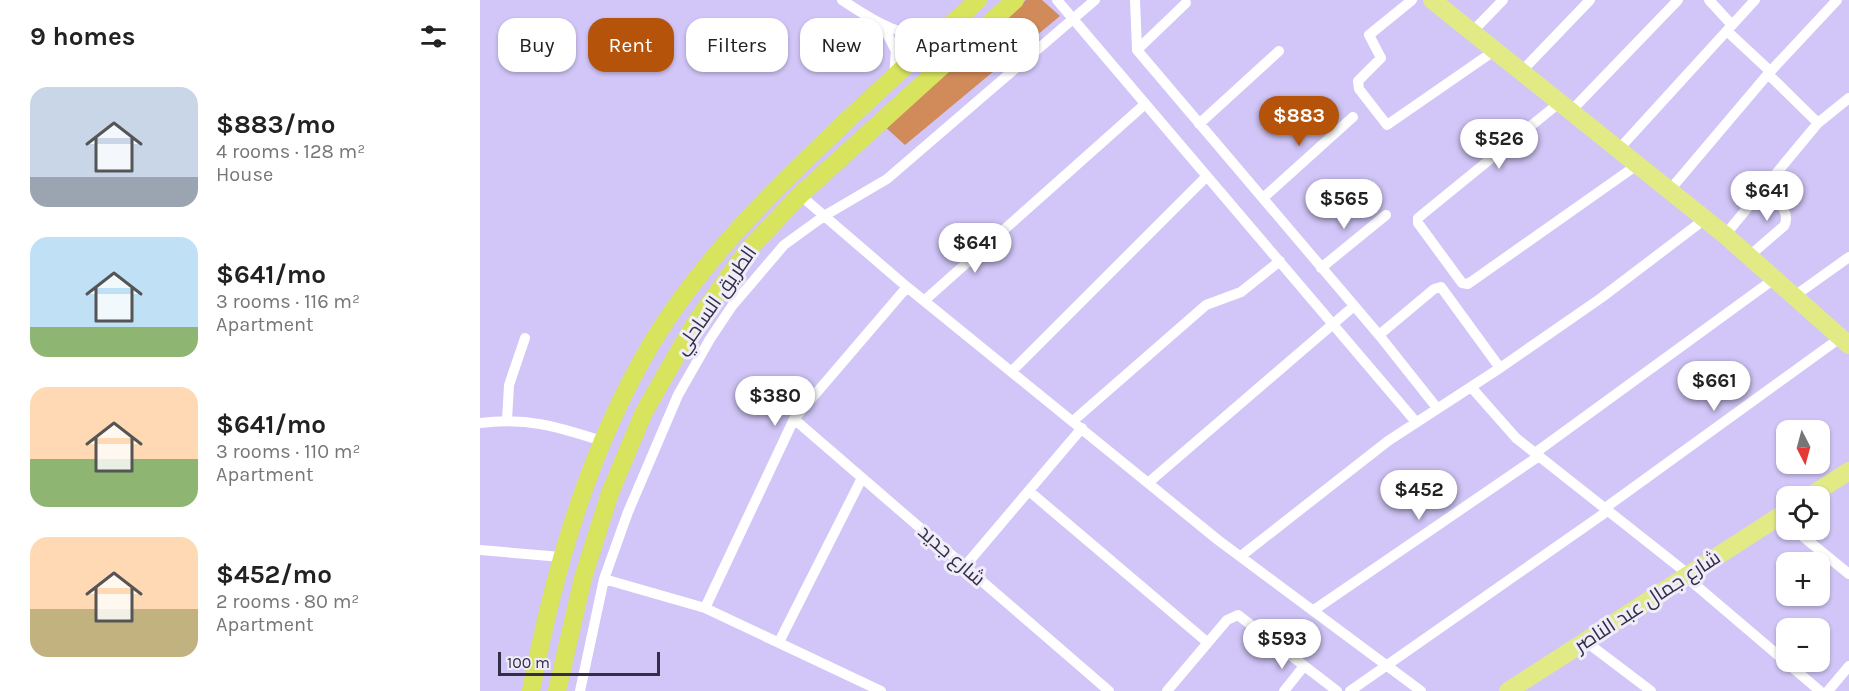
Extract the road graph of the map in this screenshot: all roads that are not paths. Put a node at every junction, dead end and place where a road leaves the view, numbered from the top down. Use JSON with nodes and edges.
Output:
{"nodes":[{"id":1,"x":842,"y":0,"type":"edge"},
{"id":2,"x":978,"y":0,"type":"edge"},
{"id":3,"x":1015,"y":0,"type":"edge"},
{"id":4,"x":1057,"y":0,"type":"edge"},
{"id":5,"x":1095,"y":0,"type":"edge"},
{"id":6,"x":1135,"y":0,"type":"edge"},
{"id":7,"x":1412,"y":0,"type":"edge"},
{"id":8,"x":1432,"y":0,"type":"edge"},
{"id":9,"x":1503,"y":0,"type":"edge"},
{"id":10,"x":1590,"y":0,"type":"edge"},
{"id":11,"x":1678,"y":0,"type":"edge"},
{"id":12,"x":1709,"y":0,"type":"edge"},
{"id":13,"x":1755,"y":0,"type":"edge"},
{"id":14,"x":1837,"y":0,"type":"edge"},
{"id":15,"x":1186,"y":3,"type":"dead end"},
{"id":16,"x":870,"y":18,"type":"edge"},
{"id":17,"x":958,"y":18,"type":"edge"},
{"id":18,"x":1072,"y":19,"type":"junction"},
{"id":19,"x":883,"y":26,"type":"joint"},
{"id":20,"x":1730,"y":28,"type":"junction"},
{"id":21,"x":895,"y":30,"type":"edge"},
{"id":22,"x":1471,"y":33,"type":"junction"},
{"id":23,"x":1137,"y":50,"type":"junction"},
{"id":24,"x":1279,"y":51,"type":"dead end"},
{"id":25,"x":1494,"y":51,"type":"junction"},
{"id":26,"x":898,"y":72,"type":"edge"},
{"id":27,"x":1520,"y":72,"type":"junction"},
{"id":28,"x":1769,"y":73,"type":"junction"},
{"id":29,"x":894,"y":76,"type":"junction"},
{"id":30,"x":1849,"y":98,"type":"edge"},
{"id":31,"x":1144,"y":105,"type":"junction"},
{"id":32,"x":1564,"y":107,"type":"junction"},
{"id":33,"x":1353,"y":117,"type":"dead end"},
{"id":34,"x":1818,"y":123,"type":"junction"},
{"id":35,"x":1199,"y":124,"type":"junction"},
{"id":36,"x":1618,"y":150,"type":"junction"},
{"id":37,"x":1637,"y":165,"type":"junction"},
{"id":38,"x":1207,"y":176,"type":"junction"},
{"id":39,"x":1766,"y":186,"type":"junction"},
{"id":40,"x":1669,"y":191,"type":"junction"},
{"id":41,"x":800,"y":195,"type":"junction"},
{"id":42,"x":1263,"y":198,"type":"junction"},
{"id":43,"x":1386,"y":215,"type":"dead end"},
{"id":44,"x":824,"y":216,"type":"junction"},
{"id":45,"x":1705,"y":219,"type":"junction"},
{"id":46,"x":1725,"y":235,"type":"junction"},
{"id":47,"x":1748,"y":257,"type":"junction"},
{"id":48,"x":1849,"y":257,"type":"edge"},
{"id":49,"x":1280,"y":261,"type":"junction"},
{"id":50,"x":1321,"y":268,"type":"junction"},
{"id":51,"x":1774,"y":279,"type":"junction"},
{"id":52,"x":906,"y":286,"type":"junction"},
{"id":53,"x":1793,"y":297,"type":"junction"},
{"id":54,"x":925,"y":300,"type":"junction"},
{"id":55,"x":1354,"y":306,"type":"junction"},
{"id":56,"x":1333,"y":324,"type":"junction"},
{"id":57,"x":1379,"y":334,"type":"junction"},
{"id":58,"x":525,"y":338,"type":"dead end"},
{"id":59,"x":1845,"y":342,"type":"edge"},
{"id":60,"x":1500,"y":368,"type":"junction"},
{"id":61,"x":1012,"y":371,"type":"junction"},
{"id":62,"x":1471,"y":387,"type":"junction"},
{"id":63,"x":1437,"y":408,"type":"junction"},
{"id":64,"x":795,"y":419,"type":"junction"},
{"id":65,"x":507,"y":420,"type":"junction"},
{"id":66,"x":1073,"y":421,"type":"junction"},
{"id":67,"x":1416,"y":422,"type":"junction"},
{"id":68,"x":480,"y":423,"type":"edge"},
{"id":69,"x":1082,"y":428,"type":"junction"},
{"id":70,"x":602,"y":441,"type":"junction"},
{"id":71,"x":1537,"y":454,"type":"junction"},
{"id":72,"x":1849,"y":471,"type":"edge"},
{"id":73,"x":862,"y":478,"type":"junction"},
{"id":74,"x":1148,"y":483,"type":"junction"},
{"id":75,"x":1826,"y":486,"type":"edge"},
{"id":76,"x":1029,"y":491,"type":"junction"},
{"id":77,"x":1607,"y":509,"type":"junction"},
{"id":78,"x":1776,"y":522,"type":"edge"},
{"id":79,"x":1807,"y":540,"type":"edge"},
{"id":80,"x":480,"y":550,"type":"edge"},
{"id":81,"x":1241,"y":556,"type":"junction"},
{"id":82,"x":561,"y":558,"type":"junction"},
{"id":83,"x":965,"y":566,"type":"junction"},
{"id":84,"x":1849,"y":574,"type":"edge"},
{"id":85,"x":1687,"y":575,"type":"junction"},
{"id":86,"x":604,"y":579,"type":"junction"},
{"id":87,"x":705,"y":608,"type":"junction"},
{"id":88,"x":1314,"y":610,"type":"junction"},
{"id":89,"x":1585,"y":641,"type":"junction"},
{"id":90,"x":779,"y":642,"type":"junction"},
{"id":91,"x":1207,"y":642,"type":"junction"},
{"id":92,"x":1304,"y":666,"type":"junction"},
{"id":93,"x":1390,"y":666,"type":"junction"},
{"id":94,"x":1849,"y":666,"type":"edge"},
{"id":95,"x":531,"y":691,"type":"edge"},
{"id":96,"x":558,"y":691,"type":"edge"},
{"id":97,"x":580,"y":691,"type":"edge"},
{"id":98,"x":881,"y":691,"type":"edge"},
{"id":99,"x":1109,"y":691,"type":"edge"},
{"id":100,"x":1167,"y":691,"type":"edge"},
{"id":101,"x":1284,"y":691,"type":"edge"},
{"id":102,"x":1337,"y":691,"type":"edge"},
{"id":103,"x":1350,"y":691,"type":"edge"},
{"id":104,"x":1421,"y":691,"type":"edge"},
{"id":105,"x":1508,"y":691,"type":"edge"},
{"id":106,"x":1651,"y":691,"type":"edge"},
{"id":107,"x":1820,"y":691,"type":"edge"},
{"id":108,"x":1828,"y":691,"type":"edge"}],
"edges":[{"from":1,"to":16,"type":"street"},
{"from":2,"to":17,"type":"highway","name":"الطريق الساحلي"},
{"from":3,"to":41,"type":"highway","name":"الطريق الساحلي"},
{"from":4,"to":18,"type":"street"},
{"from":5,"to":18,"type":"street"},
{"from":6,"to":23,"type":"street"},
{"from":7,"to":25,"type":"street"},
{"from":8,"to":22,"type":"main road"},
{"from":9,"to":22,"type":"street"},
{"from":10,"to":27,"type":"street"},
{"from":11,"to":32,"type":"street"},
{"from":12,"to":20,"type":"street"},
{"from":13,"to":20,"type":"street"},
{"from":14,"to":28,"type":"street"},
{"from":15,"to":23,"type":"street"},
{"from":18,"to":31,"type":"street"},
{"from":18,"to":44,"type":"street"},
{"from":19,"to":21,"type":"street"},
{"from":19,"to":29,"type":"street"},
{"from":20,"to":28,"type":"street"},
{"from":20,"to":36,"type":"street"},
{"from":22,"to":25,"type":"main road"},
{"from":23,"to":35,"type":"street"},
{"from":24,"to":35,"type":"street"},
{"from":25,"to":27,"type":"main road"},
{"from":26,"to":29,"type":"highway","name":"الطريق الساحلي"},
{"from":27,"to":32,"type":"main road"},
{"from":28,"to":34,"type":"street"},
{"from":28,"to":40,"type":"street"},
{"from":29,"to":70,"type":"highway","name":"الطريق الساحلي"},
{"from":30,"to":34,"type":"street"},
{"from":31,"to":38,"type":"street"},
{"from":31,"to":54,"type":"street"},
{"from":32,"to":36,"type":"main road"},
{"from":32,"to":37,"type":"street"},
{"from":33,"to":42,"type":"street"},
{"from":34,"to":39,"type":"street"},
{"from":35,"to":42,"type":"street"},
{"from":36,"to":37,"type":"main road"},
{"from":37,"to":40,"type":"main road"},
{"from":38,"to":49,"type":"street"},
{"from":38,"to":61,"type":"street"},
{"from":39,"to":46,"type":"street"},
{"from":39,"to":47,"type":"street"},
{"from":40,"to":45,"type":"main road"},
{"from":41,"to":44,"type":"street"},
{"from":41,"to":96,"type":"highway","name":"الطريق الساحلي"},
{"from":42,"to":50,"type":"street"},
{"from":43,"to":50,"type":"street"},
{"from":44,"to":52,"type":"street"},
{"from":44,"to":86,"type":"street"},
{"from":45,"to":46,"type":"main road"},
{"from":45,"to":60,"type":"street"},
{"from":46,"to":47,"type":"main road"},
{"from":47,"to":51,"type":"main road"},
{"from":48,"to":53,"type":"street"},
{"from":49,"to":56,"type":"street"},
{"from":49,"to":66,"type":"street"},
{"from":50,"to":55,"type":"street"},
{"from":51,"to":53,"type":"main road"},
{"from":51,"to":71,"type":"street"},
{"from":52,"to":54,"type":"street"},
{"from":52,"to":64,"type":"street"},
{"from":53,"to":59,"type":"main road"},
{"from":54,"to":61,"type":"street"},
{"from":55,"to":56,"type":"street"},
{"from":55,"to":57,"type":"street"},
{"from":56,"to":67,"type":"street"},
{"from":56,"to":74,"type":"street"},
{"from":57,"to":60,"type":"street"},
{"from":57,"to":63,"type":"street"},
{"from":58,"to":65,"type":"street"},
{"from":59,"to":77,"type":"street"},
{"from":60,"to":62,"type":"street"},
{"from":61,"to":66,"type":"street"},
{"from":62,"to":63,"type":"street"},
{"from":62,"to":71,"type":"street"},
{"from":63,"to":67,"type":"street"},
{"from":64,"to":73,"type":"street","name":"شارع جديد"},
{"from":64,"to":87,"type":"street"},
{"from":65,"to":68,"type":"street"},
{"from":65,"to":70,"type":"street"},
{"from":66,"to":69,"type":"street"},
{"from":67,"to":81,"type":"street"},
{"from":69,"to":74,"type":"street"},
{"from":69,"to":76,"type":"street"},
{"from":70,"to":82,"type":"highway","name":"الطريق الساحلي"},
{"from":71,"to":77,"type":"street"},
{"from":71,"to":88,"type":"street"},
{"from":72,"to":75,"type":"main road"},
{"from":73,"to":83,"type":"street","name":"شارع جديد"},
{"from":73,"to":90,"type":"street"},
{"from":74,"to":81,"type":"street"},
{"from":76,"to":83,"type":"street"},
{"from":76,"to":91,"type":"street"},
{"from":77,"to":85,"type":"street"},
{"from":77,"to":93,"type":"street"},
{"from":78,"to":85,"type":"main road","name":"شارع جمال عبد الناصر"},
{"from":79,"to":84,"type":"street"},
{"from":80,"to":82,"type":"street"},
{"from":81,"to":88,"type":"street"},
{"from":82,"to":95,"type":"highway","name":"الطريق الساحلي"},
{"from":83,"to":99,"type":"street","name":"شارع جديد"},
{"from":85,"to":89,"type":"main road","name":"شارع جمال عبد الناصر"},
{"from":85,"to":107,"type":"street"},
{"from":86,"to":87,"type":"street"},
{"from":86,"to":97,"type":"street"},
{"from":87,"to":90,"type":"street"},
{"from":88,"to":93,"type":"street"},
{"from":89,"to":105,"type":"main road","name":"شارع جمال عبد الناصر"},
{"from":89,"to":106,"type":"street"},
{"from":90,"to":98,"type":"street"},
{"from":91,"to":92,"type":"street"},
{"from":91,"to":100,"type":"street"},
{"from":92,"to":101,"type":"street"},
{"from":92,"to":102,"type":"street"},
{"from":93,"to":103,"type":"street"},
{"from":93,"to":104,"type":"street"},
{"from":94,"to":108,"type":"street"}]}
